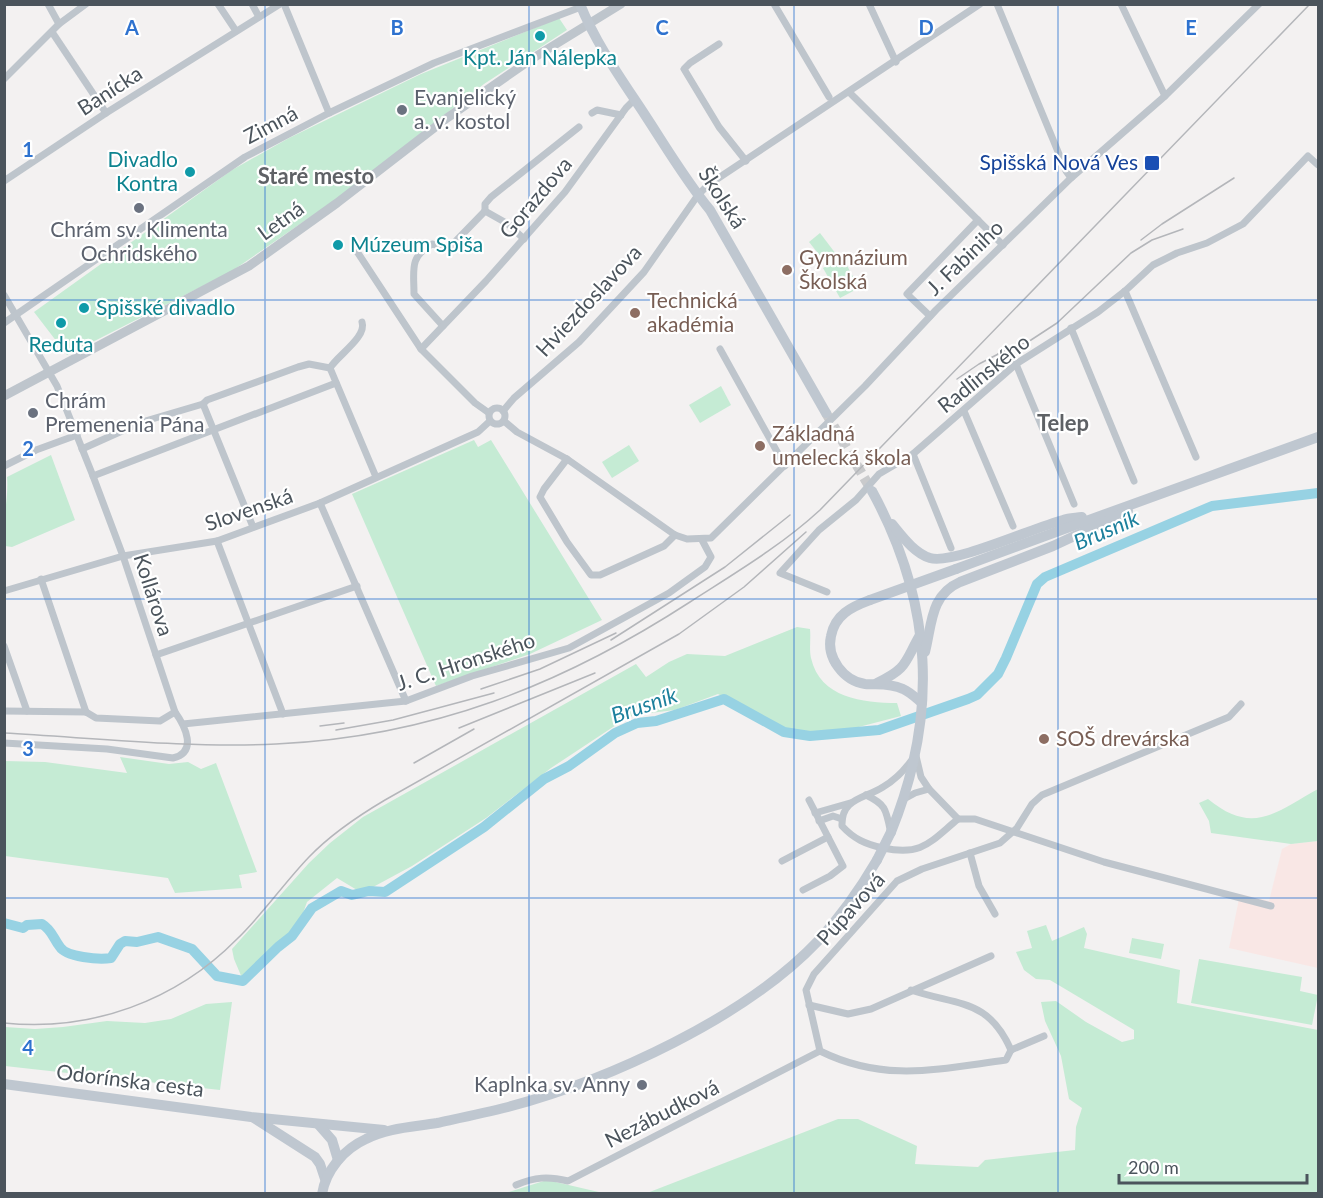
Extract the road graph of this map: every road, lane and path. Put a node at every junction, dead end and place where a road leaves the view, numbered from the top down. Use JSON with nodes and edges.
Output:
{"nodes":[{"id":1,"x":48,"y":4,"type":"edge"},
{"id":2,"x":86,"y":4,"type":"edge"},
{"id":3,"x":218,"y":4,"type":"edge"},
{"id":4,"x":252,"y":4,"type":"edge"},
{"id":5,"x":282,"y":4,"type":"edge"},
{"id":6,"x":621,"y":4,"type":"edge"},
{"id":7,"x":774,"y":4,"type":"edge"},
{"id":8,"x":870,"y":4,"type":"edge"},
{"id":9,"x":980,"y":4,"type":"edge"},
{"id":10,"x":997,"y":4,"type":"edge"},
{"id":11,"x":583,"y":5,"type":"edge"},
{"id":12,"x":1123,"y":5,"type":"edge"},
{"id":13,"x":1258,"y":5,"type":"edge"},
{"id":14,"x":259,"y":16,"type":"junction"},
{"id":15,"x":59,"y":24,"type":"junction"},
{"id":16,"x":590,"y":24,"type":"junction"},
{"id":17,"x":236,"y":31,"type":"junction"},
{"id":18,"x":52,"y":32,"type":"junction"},
{"id":19,"x":718,"y":44,"type":"dead end"},
{"id":20,"x":896,"y":62,"type":"junction"},
{"id":21,"x":4,"y":79,"type":"edge"},
{"id":22,"x":849,"y":92,"type":"junction"},
{"id":23,"x":1165,"y":96,"type":"junction"},
{"id":24,"x":829,"y":97,"type":"dead end"},
{"id":25,"x":635,"y":99,"type":"junction"},
{"id":26,"x":106,"y":113,"type":"junction"},
{"id":27,"x":330,"y":113,"type":"junction"},
{"id":28,"x":592,"y":113,"type":"dead end"},
{"id":29,"x":621,"y":115,"type":"junction"},
{"id":30,"x":579,"y":127,"type":"dead end"},
{"id":31,"x":746,"y":161,"type":"junction"},
{"id":32,"x":1318,"y":165,"type":"edge"},
{"id":33,"x":1071,"y":178,"type":"junction"},
{"id":34,"x":4,"y":181,"type":"edge"},
{"id":35,"x":698,"y":195,"type":"junction"},
{"id":36,"x":485,"y":211,"type":"junction"},
{"id":37,"x":978,"y":220,"type":"junction"},
{"id":38,"x":524,"y":238,"type":"junction"},
{"id":39,"x":1003,"y":245,"type":"junction"},
{"id":40,"x":354,"y":247,"type":"dead end"},
{"id":41,"x":1125,"y":291,"type":"junction"},
{"id":42,"x":4,"y":295,"type":"edge"},
{"id":43,"x":17,"y":315,"type":"junction"},
{"id":44,"x":930,"y":316,"type":"junction"},
{"id":45,"x":362,"y":322,"type":"dead end"},
{"id":46,"x":4,"y":323,"type":"edge"},
{"id":47,"x":442,"y":326,"type":"junction"},
{"id":48,"x":1071,"y":328,"type":"junction"},
{"id":49,"x":421,"y":349,"type":"junction"},
{"id":50,"x":720,"y":349,"type":"dead end"},
{"id":51,"x":1016,"y":364,"type":"junction"},
{"id":52,"x":330,"y":368,"type":"junction"},
{"id":53,"x":48,"y":373,"type":"junction"},
{"id":54,"x":336,"y":383,"type":"junction"},
{"id":55,"x":4,"y":396,"type":"edge"},
{"id":56,"x":203,"y":404,"type":"junction"},
{"id":57,"x":503,"y":411,"type":"junction"},
{"id":58,"x":964,"y":411,"type":"junction"},
{"id":59,"x":826,"y":413,"type":"tunnel mouth"},
{"id":60,"x":490,"y":417,"type":"junction"},
{"id":61,"x":504,"y":421,"type":"junction"},
{"id":62,"x":214,"y":430,"type":"junction"},
{"id":63,"x":77,"y":435,"type":"junction"},
{"id":64,"x":1318,"y":437,"type":"edge"},
{"id":65,"x":82,"y":449,"type":"junction"},
{"id":66,"x":913,"y":454,"type":"junction"},
{"id":67,"x":1196,"y":457,"type":"dead end"},
{"id":68,"x":567,"y":459,"type":"junction"},
{"id":69,"x":785,"y":465,"type":"junction"},
{"id":70,"x":4,"y":466,"type":"edge"},
{"id":71,"x":93,"y":476,"type":"junction"},
{"id":72,"x":376,"y":477,"type":"junction"},
{"id":73,"x":1134,"y":481,"type":"dead end"},
{"id":74,"x":872,"y":491,"type":"tunnel mouth"},
{"id":75,"x":1145,"y":501,"type":"junction"},
{"id":76,"x":320,"y":503,"type":"junction"},
{"id":77,"x":1074,"y":504,"type":"dead end"},
{"id":78,"x":885,"y":514,"type":"junction"},
{"id":79,"x":1104,"y":514,"type":"junction"},
{"id":80,"x":1013,"y":526,"type":"dead end"},
{"id":81,"x":253,"y":528,"type":"junction"},
{"id":82,"x":675,"y":535,"type":"junction"},
{"id":83,"x":702,"y":540,"type":"junction"},
{"id":84,"x":217,"y":541,"type":"junction"},
{"id":85,"x":951,"y":548,"type":"dead end"},
{"id":86,"x":123,"y":556,"type":"junction"},
{"id":87,"x":41,"y":579,"type":"junction"},
{"id":88,"x":357,"y":586,"type":"junction"},
{"id":89,"x":4,"y":591,"type":"edge"},
{"id":90,"x":827,"y":592,"type":"dead end"},
{"id":91,"x":247,"y":623,"type":"junction"},
{"id":92,"x":920,"y":635,"type":"junction"},
{"id":93,"x":4,"y":646,"type":"edge"},
{"id":94,"x":156,"y":655,"type":"junction"},
{"id":95,"x":922,"y":661,"type":"junction"},
{"id":96,"x":874,"y":684,"type":"junction"},
{"id":97,"x":406,"y":701,"type":"junction"},
{"id":98,"x":922,"y":704,"type":"junction"},
{"id":99,"x":1241,"y":704,"type":"dead end"},
{"id":100,"x":4,"y":711,"type":"edge"},
{"id":101,"x":27,"y":711,"type":"junction"},
{"id":102,"x":86,"y":712,"type":"junction"},
{"id":103,"x":175,"y":712,"type":"junction"},
{"id":104,"x":283,"y":714,"type":"junction"},
{"id":105,"x":183,"y":724,"type":"junction"},
{"id":106,"x":4,"y":743,"type":"edge"},
{"id":107,"x":917,"y":752,"type":"junction"},
{"id":108,"x":929,"y":789,"type":"junction"},
{"id":109,"x":866,"y":795,"type":"junction"},
{"id":110,"x":904,"y":799,"type":"junction"},
{"id":111,"x":809,"y":800,"type":"dead end"},
{"id":112,"x":850,"y":803,"type":"junction"},
{"id":113,"x":815,"y":813,"type":"junction"},
{"id":114,"x":842,"y":819,"type":"junction"},
{"id":115,"x":958,"y":819,"type":"junction"},
{"id":116,"x":819,"y":821,"type":"junction"},
{"id":117,"x":891,"y":832,"type":"junction"},
{"id":118,"x":1012,"y":832,"type":"junction"},
{"id":119,"x":828,"y":837,"type":"junction"},
{"id":120,"x":970,"y":853,"type":"junction"},
{"id":121,"x":782,"y":861,"type":"dead end"},
{"id":122,"x":803,"y":890,"type":"dead end"},
{"id":123,"x":1271,"y":906,"type":"dead end"},
{"id":124,"x":995,"y":914,"type":"dead end"},
{"id":125,"x":991,"y":956,"type":"dead end"},
{"id":126,"x":912,"y":990,"type":"junction"},
{"id":127,"x":809,"y":1005,"type":"junction"},
{"id":128,"x":1044,"y":1036,"type":"dead end"},
{"id":129,"x":1011,"y":1050,"type":"junction"},
{"id":130,"x":820,"y":1051,"type":"junction"},
{"id":131,"x":4,"y":1084,"type":"edge"},
{"id":132,"x":251,"y":1116,"type":"junction"},
{"id":133,"x":318,"y":1124,"type":"junction"},
{"id":134,"x":390,"y":1131,"type":"junction"},
{"id":135,"x":315,"y":1157,"type":"junction"},
{"id":136,"x":338,"y":1160,"type":"junction"},
{"id":137,"x":325,"y":1179,"type":"junction"},
{"id":138,"x":516,"y":1185,"type":"dead end"},
{"id":139,"x":322,"y":1194,"type":"edge"}],
"edges":[{"from":1,"to":15,"type":"street"},
{"from":2,"to":15,"type":"street"},
{"from":3,"to":17,"type":"street"},
{"from":4,"to":14,"type":"street"},
{"from":5,"to":14,"type":"street","name":"Banícka"},
{"from":5,"to":27,"type":"street"},
{"from":6,"to":16,"type":"street","name":"Letná"},
{"from":7,"to":24,"type":"street"},
{"from":8,"to":20,"type":"street"},
{"from":9,"to":20,"type":"street","name":"Hviezdoslavova"},
{"from":10,"to":33,"type":"street"},
{"from":11,"to":16,"type":"main road","name":"Školská"},
{"from":11,"to":27,"type":"street","name":"Zimná"},
{"from":12,"to":23,"type":"street"},
{"from":13,"to":23,"type":"street","name":"J. Fabiniho"},
{"from":14,"to":17,"type":"street","name":"Banícka"},
{"from":15,"to":18,"type":"street"},
{"from":16,"to":25,"type":"main road","name":"Školská"},
{"from":16,"to":53,"type":"street","name":"Letná"},
{"from":17,"to":26,"type":"street","name":"Banícka"},
{"from":18,"to":21,"type":"street"},
{"from":18,"to":26,"type":"street"},
{"from":19,"to":31,"type":"street"},
{"from":20,"to":22,"type":"street","name":"Hviezdoslavova"},
{"from":22,"to":31,"type":"street","name":"Hviezdoslavova"},
{"from":22,"to":37,"type":"street"},
{"from":23,"to":33,"type":"street","name":"J. Fabiniho"},
{"from":25,"to":29,"type":"street","name":"Gorazdova"},
{"from":25,"to":35,"type":"main road","name":"Školská"},
{"from":26,"to":34,"type":"street","name":"Banícka"},
{"from":27,"to":43,"type":"street","name":"Zimná"},
{"from":28,"to":29,"type":"street"},
{"from":29,"to":38,"type":"street","name":"Gorazdova"},
{"from":30,"to":36,"type":"street","name":"Gorazdova"},
{"from":31,"to":35,"type":"street","name":"Hviezdoslavova"},
{"from":32,"to":41,"type":"street","name":"Radlinského"},
{"from":33,"to":39,"type":"street","name":"J. Fabiniho"},
{"from":35,"to":57,"type":"street","name":"Hviezdoslavova"},
{"from":35,"to":59,"type":"main road","name":"Školská"},
{"from":36,"to":38,"type":"street"},
{"from":36,"to":47,"type":"street","name":"Gorazdova"},
{"from":37,"to":39,"type":"street"},
{"from":37,"to":44,"type":"street"},
{"from":38,"to":47,"type":"street","name":"Gorazdova"},
{"from":39,"to":44,"type":"street","name":"J. Fabiniho"},
{"from":40,"to":49,"type":"street"},
{"from":41,"to":48,"type":"street","name":"Radlinského"},
{"from":41,"to":67,"type":"street"},
{"from":42,"to":43,"type":"street","name":"Kollárova"},
{"from":43,"to":46,"type":"street","name":"Zimná"},
{"from":43,"to":53,"type":"street","name":"Kollárova"},
{"from":44,"to":69,"type":"street","name":"J. Fabiniho"},
{"from":45,"to":52,"type":"street"},
{"from":47,"to":49,"type":"street","name":"Gorazdova"},
{"from":48,"to":51,"type":"street","name":"Radlinského"},
{"from":48,"to":73,"type":"street"},
{"from":49,"to":60,"type":"street"},
{"from":50,"to":69,"type":"street"},
{"from":51,"to":58,"type":"street","name":"Radlinského"},
{"from":51,"to":77,"type":"street"},
{"from":52,"to":54,"type":"street"},
{"from":52,"to":56,"type":"street"},
{"from":53,"to":55,"type":"street","name":"Letná"},
{"from":53,"to":63,"type":"street","name":"Kollárova"},
{"from":54,"to":62,"type":"street"},
{"from":54,"to":72,"type":"street"},
{"from":56,"to":62,"type":"street"},
{"from":56,"to":65,"type":"street"},
{"from":57,"to":60,"type":"street"},
{"from":57,"to":61,"type":"street"},
{"from":58,"to":66,"type":"street","name":"Radlinského"},
{"from":58,"to":80,"type":"street"},
{"from":60,"to":61,"type":"street"},
{"from":60,"to":72,"type":"street","name":"Slovenská"},
{"from":61,"to":68,"type":"street"},
{"from":62,"to":71,"type":"street"},
{"from":62,"to":81,"type":"street"},
{"from":63,"to":65,"type":"street","name":"Kollárova"},
{"from":63,"to":70,"type":"street"},
{"from":64,"to":75,"type":"main road"},
{"from":65,"to":71,"type":"street","name":"Kollárova"},
{"from":66,"to":85,"type":"street"},
{"from":66,"to":90,"type":"street","name":"Radlinského"},
{"from":68,"to":82,"type":"street"},
{"from":68,"to":82,"type":"street"},
{"from":69,"to":83,"type":"street","name":"J. Fabiniho"},
{"from":71,"to":86,"type":"street","name":"Kollárova"},
{"from":72,"to":76,"type":"street","name":"Slovenská"},
{"from":74,"to":78,"type":"main road"},
{"from":75,"to":79,"type":"main road"},
{"from":75,"to":95,"type":"main road"},
{"from":76,"to":81,"type":"street","name":"Slovenská"},
{"from":76,"to":88,"type":"street"},
{"from":78,"to":79,"type":"main road"},
{"from":78,"to":92,"type":"main road"},
{"from":79,"to":96,"type":"main road","bridge":true},
{"from":81,"to":84,"type":"street","name":"Slovenská"},
{"from":82,"to":83,"type":"street"},
{"from":83,"to":97,"type":"street","name":"J. C. Hronského"},
{"from":84,"to":86,"type":"street","name":"Slovenská"},
{"from":84,"to":91,"type":"street"},
{"from":86,"to":87,"type":"street","name":"Slovenská"},
{"from":86,"to":94,"type":"street","name":"Kollárova"},
{"from":87,"to":89,"type":"street","name":"Slovenská"},
{"from":87,"to":102,"type":"street"},
{"from":88,"to":91,"type":"street"},
{"from":88,"to":97,"type":"street"},
{"from":91,"to":94,"type":"street"},
{"from":91,"to":104,"type":"street"},
{"from":92,"to":95,"type":"main road"},
{"from":92,"to":96,"type":"main road"},
{"from":93,"to":101,"type":"street"},
{"from":94,"to":103,"type":"street","name":"Kollárova"},
{"from":95,"to":98,"type":"main road"},
{"from":96,"to":98,"type":"main road"},
{"from":97,"to":104,"type":"street","name":"J. C. Hronského"},
{"from":98,"to":107,"type":"main road"},
{"from":99,"to":118,"type":"street"},
{"from":100,"to":101,"type":"street"},
{"from":101,"to":102,"type":"street"},
{"from":102,"to":103,"type":"street"},
{"from":103,"to":105,"type":"street","name":"Kollárova"},
{"from":104,"to":105,"type":"street","name":"J. C. Hronského"},
{"from":105,"to":106,"type":"street","name":"Kollárova"},
{"from":107,"to":108,"type":"street"},
{"from":107,"to":109,"type":"street"},
{"from":107,"to":110,"type":"main road"},
{"from":108,"to":110,"type":"street"},
{"from":108,"to":115,"type":"street"},
{"from":109,"to":112,"type":"street"},
{"from":109,"to":117,"type":"street"},
{"from":110,"to":117,"type":"main road"},
{"from":111,"to":113,"type":"street"},
{"from":112,"to":113,"type":"street"},
{"from":112,"to":114,"type":"street"},
{"from":113,"to":116,"type":"street"},
{"from":114,"to":115,"type":"street"},
{"from":114,"to":116,"type":"street"},
{"from":115,"to":118,"type":"street"},
{"from":116,"to":119,"type":"street"},
{"from":117,"to":134,"type":"main road","bridge":true},
{"from":118,"to":120,"type":"street","name":"Púpavová"},
{"from":118,"to":123,"type":"street"},
{"from":119,"to":121,"type":"street"},
{"from":119,"to":122,"type":"street"},
{"from":120,"to":124,"type":"street"},
{"from":120,"to":127,"type":"street","name":"Púpavová"},
{"from":125,"to":126,"type":"street"},
{"from":126,"to":127,"type":"street"},
{"from":126,"to":129,"type":"street"},
{"from":127,"to":130,"type":"street"},
{"from":128,"to":129,"type":"street"},
{"from":129,"to":130,"type":"street"},
{"from":130,"to":138,"type":"street","name":"Nezábudková"},
{"from":131,"to":132,"type":"main road","name":"Odorínska cesta"},
{"from":132,"to":133,"type":"main road","name":"Odorínska cesta"},
{"from":132,"to":135,"type":"main road"},
{"from":133,"to":134,"type":"main road","name":"Odorínska cesta"},
{"from":133,"to":136,"type":"main road"},
{"from":134,"to":136,"type":"main road"},
{"from":135,"to":136,"type":"main road"},
{"from":135,"to":137,"type":"main road"},
{"from":136,"to":137,"type":"main road"},
{"from":137,"to":139,"type":"main road"}]}
